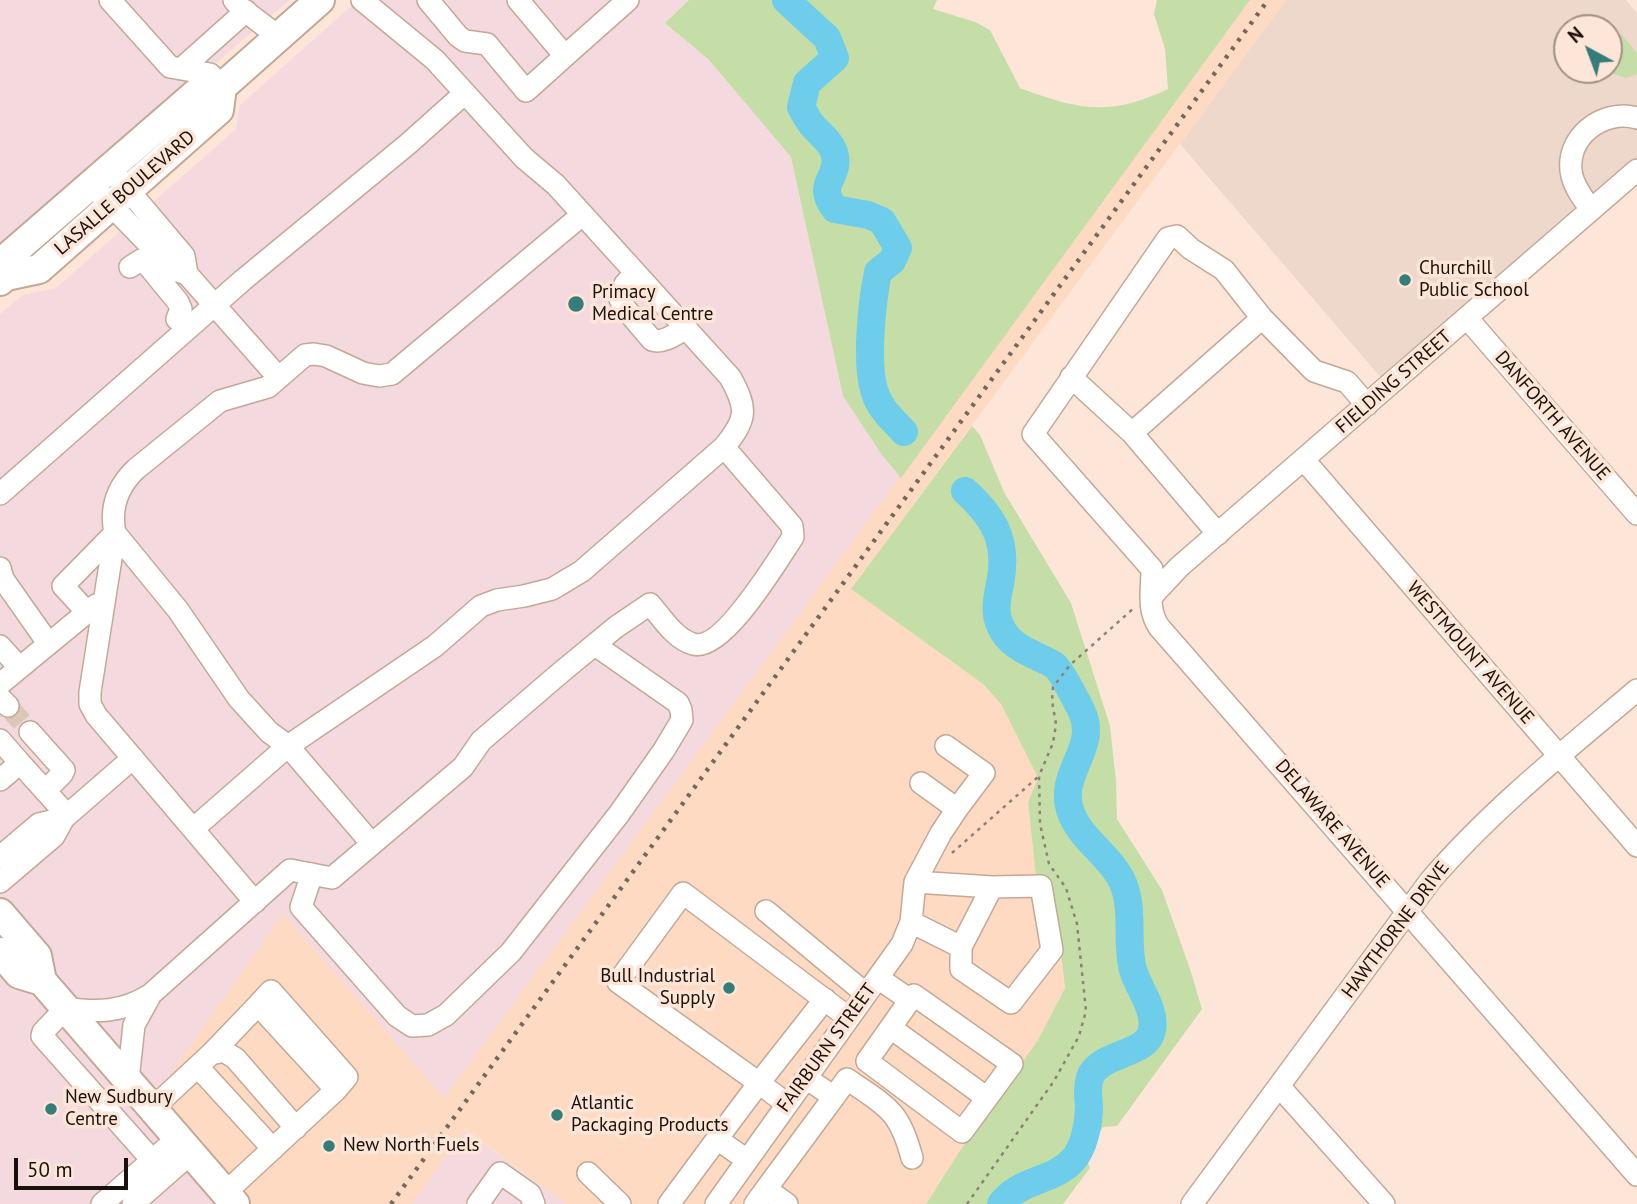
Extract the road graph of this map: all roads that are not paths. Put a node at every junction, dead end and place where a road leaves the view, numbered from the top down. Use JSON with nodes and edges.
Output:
{"nodes":[{"id":1,"x":110,"y":0,"type":"edge"},
{"id":2,"x":320,"y":0,"type":"edge"},
{"id":3,"x":362,"y":0,"type":"edge"},
{"id":4,"x":428,"y":0,"type":"edge"},
{"id":5,"x":518,"y":0,"type":"edge"},
{"id":6,"x":628,"y":0,"type":"edge"},
{"id":7,"x":240,"y":6,"type":"edge"},
{"id":8,"x":279,"y":37,"type":"junction"},
{"id":9,"x":565,"y":56,"type":"junction"},
{"id":10,"x":181,"y":69,"type":"junction"},
{"id":11,"x":222,"y":87,"type":"junction"},
{"id":12,"x":465,"y":93,"type":"junction"},
{"id":13,"x":1637,"y":118,"type":"edge"},
{"id":14,"x":1636,"y":172,"type":"edge"},
{"id":15,"x":101,"y":176,"type":"junction"},
{"id":16,"x":120,"y":198,"type":"junction"},
{"id":17,"x":1591,"y":210,"type":"junction"},
{"id":18,"x":582,"y":215,"type":"junction"},
{"id":19,"x":130,"y":267,"type":"dead end"},
{"id":20,"x":635,"y":273,"type":"junction"},
{"id":21,"x":3,"y":278,"type":"edge"},
{"id":22,"x":215,"y":306,"type":"junction"},
{"id":23,"x":1262,"y":318,"type":"junction"},
{"id":24,"x":1467,"y":318,"type":"junction"},
{"id":25,"x":177,"y":319,"type":"dead end"},
{"id":26,"x":685,"y":328,"type":"junction"},
{"id":27,"x":278,"y":377,"type":"junction"},
{"id":28,"x":1071,"y":377,"type":"junction"},
{"id":29,"x":1367,"y":405,"type":"junction"},
{"id":30,"x":1132,"y":433,"type":"junction"},
{"id":31,"x":724,"y":447,"type":"junction"},
{"id":32,"x":1304,"y":460,"type":"junction"},
{"id":33,"x":0,"y":494,"type":"edge"},
{"id":34,"x":1637,"y":514,"type":"edge"},
{"id":35,"x":116,"y":533,"type":"junction"},
{"id":36,"x":1218,"y":534,"type":"junction"},
{"id":37,"x":0,"y":568,"type":"edge"},
{"id":38,"x":1152,"y":596,"type":"junction"},
{"id":39,"x":106,"y":597,"type":"junction"},
{"id":40,"x":87,"y":612,"type":"junction"},
{"id":41,"x":48,"y":643,"type":"junction"},
{"id":42,"x":595,"y":645,"type":"junction"},
{"id":43,"x":0,"y":646,"type":"edge"},
{"id":44,"x":19,"y":667,"type":"junction"},
{"id":45,"x":0,"y":684,"type":"edge"},
{"id":46,"x":1637,"y":690,"type":"edge"},
{"id":47,"x":30,"y":732,"type":"tunnel mouth"},
{"id":48,"x":0,"y":740,"type":"edge"},
{"id":49,"x":288,"y":746,"type":"junction"},
{"id":50,"x":947,"y":746,"type":"dead end"},
{"id":51,"x":1559,"y":757,"type":"junction"},
{"id":52,"x":133,"y":758,"type":"junction"},
{"id":53,"x":20,"y":763,"type":"junction"},
{"id":54,"x":0,"y":780,"type":"edge"},
{"id":55,"x":921,"y":783,"type":"dead end"},
{"id":56,"x":45,"y":791,"type":"junction"},
{"id":57,"x":957,"y":809,"type":"junction"},
{"id":58,"x":66,"y":817,"type":"junction"},
{"id":59,"x":193,"y":829,"type":"junction"},
{"id":60,"x":372,"y":844,"type":"junction"},
{"id":61,"x":1637,"y":846,"type":"edge"},
{"id":62,"x":0,"y":857,"type":"edge"},
{"id":63,"x":312,"y":874,"type":"junction"},
{"id":64,"x":0,"y":881,"type":"edge"},
{"id":65,"x":915,"y":882,"type":"junction"},
{"id":66,"x":992,"y":887,"type":"junction"},
{"id":67,"x":255,"y":902,"type":"junction"},
{"id":68,"x":765,"y":911,"type":"dead end"},
{"id":69,"x":1408,"y":911,"type":"junction"},
{"id":70,"x":0,"y":914,"type":"edge"},
{"id":71,"x":911,"y":922,"type":"junction"},
{"id":72,"x":961,"y":947,"type":"junction"},
{"id":73,"x":0,"y":952,"type":"edge"},
{"id":74,"x":42,"y":981,"type":"junction"},
{"id":75,"x":872,"y":986,"type":"junction"},
{"id":76,"x":150,"y":995,"type":"junction"},
{"id":77,"x":825,"y":999,"type":"junction"},
{"id":78,"x":910,"y":1000,"type":"junction"},
{"id":79,"x":66,"y":1009,"type":"junction"},
{"id":80,"x":849,"y":1018,"type":"junction"},
{"id":81,"x":891,"y":1028,"type":"junction"},
{"id":82,"x":204,"y":1060,"type":"junction"},
{"id":83,"x":806,"y":1079,"type":"junction"},
{"id":84,"x":128,"y":1080,"type":"junction"},
{"id":85,"x":759,"y":1083,"type":"junction"},
{"id":86,"x":1279,"y":1086,"type":"junction"},
{"id":87,"x":834,"y":1097,"type":"junction"},
{"id":88,"x":987,"y":1098,"type":"junction"},
{"id":89,"x":787,"y":1104,"type":"junction"},
{"id":90,"x":152,"y":1109,"type":"junction"},
{"id":91,"x":296,"y":1128,"type":"junction"},
{"id":92,"x":763,"y":1138,"type":"junction"},
{"id":93,"x":717,"y":1139,"type":"junction"},
{"id":94,"x":184,"y":1145,"type":"junction"},
{"id":95,"x":273,"y":1149,"type":"junction"},
{"id":96,"x":790,"y":1157,"type":"junction"},
{"id":97,"x":912,"y":1158,"type":"dead end"},
{"id":98,"x":152,"y":1160,"type":"junction"},
{"id":99,"x":747,"y":1160,"type":"junction"},
{"id":100,"x":588,"y":1173,"type":"dead end"},
{"id":101,"x":1637,"y":1175,"type":"edge"},
{"id":102,"x":760,"y":1196,"type":"edge"},
{"id":103,"x":230,"y":1199,"type":"edge"},
{"id":104,"x":718,"y":1203,"type":"edge"},
{"id":105,"x":102,"y":1204,"type":"edge"},
{"id":106,"x":133,"y":1204,"type":"edge"},
{"id":107,"x":478,"y":1204,"type":"edge"},
{"id":108,"x":534,"y":1204,"type":"edge"},
{"id":109,"x":620,"y":1204,"type":"edge"},
{"id":110,"x":669,"y":1204,"type":"edge"},
{"id":111,"x":787,"y":1204,"type":"edge"},
{"id":112,"x":1192,"y":1204,"type":"edge"},
{"id":113,"x":1384,"y":1204,"type":"edge"}],
"edges":[{"from":1,"to":10,"type":"street"},
{"from":2,"to":8,"type":"main road","name":"LASALLE BOULEVARD"},
{"from":3,"to":12,"type":"street"},
{"from":4,"to":9,"type":"street"},
{"from":5,"to":9,"type":"street"},
{"from":6,"to":9,"type":"street"},
{"from":7,"to":8,"type":"street"},
{"from":7,"to":10,"type":"street"},
{"from":8,"to":11,"type":"main road","name":"LASALLE BOULEVARD"},
{"from":10,"to":11,"type":"street"},
{"from":11,"to":15,"type":"main road","name":"LASALLE BOULEVARD"},
{"from":11,"to":16,"type":"main road","name":"LASALLE BOULEVARD"},
{"from":12,"to":18,"type":"street"},
{"from":12,"to":22,"type":"street"},
{"from":13,"to":17,"type":"street"},
{"from":14,"to":17,"type":"street","name":"FIELDING STREET"},
{"from":15,"to":16,"type":"street"},
{"from":15,"to":21,"type":"main road","name":"LASALLE BOULEVARD"},
{"from":16,"to":21,"type":"main road","name":"LASALLE BOULEVARD"},
{"from":16,"to":22,"type":"street"},
{"from":17,"to":24,"type":"street","name":"FIELDING STREET"},
{"from":18,"to":20,"type":"street"},
{"from":18,"to":27,"type":"street"},
{"from":19,"to":25,"type":"street"},
{"from":20,"to":26,"type":"street"},
{"from":20,"to":26,"type":"street"},
{"from":22,"to":27,"type":"street"},
{"from":22,"to":33,"type":"street"},
{"from":23,"to":28,"type":"street"},
{"from":23,"to":29,"type":"street"},
{"from":23,"to":30,"type":"street"},
{"from":24,"to":29,"type":"street","name":"FIELDING STREET"},
{"from":24,"to":34,"type":"street","name":"DANFORTH AVENUE"},
{"from":26,"to":31,"type":"street"},
{"from":27,"to":35,"type":"street"},
{"from":28,"to":30,"type":"street"},
{"from":28,"to":38,"type":"street","name":"DELAWARE AVENUE"},
{"from":29,"to":32,"type":"street","name":"FIELDING STREET"},
{"from":30,"to":36,"type":"street"},
{"from":31,"to":42,"type":"street"},
{"from":31,"to":49,"type":"street"},
{"from":32,"to":36,"type":"street","name":"FIELDING STREET"},
{"from":32,"to":51,"type":"street","name":"WESTMOUNT AVENUE"},
{"from":35,"to":39,"type":"street"},
{"from":35,"to":40,"type":"street"},
{"from":35,"to":49,"type":"street"},
{"from":36,"to":38,"type":"street","name":"FIELDING STREET"},
{"from":37,"to":41,"type":"street"},
{"from":38,"to":69,"type":"street","name":"DELAWARE AVENUE"},
{"from":39,"to":40,"type":"street"},
{"from":39,"to":52,"type":"street"},
{"from":40,"to":41,"type":"street"},
{"from":41,"to":44,"type":"street"},
{"from":42,"to":60,"type":"street"},
{"from":42,"to":63,"type":"street"},
{"from":43,"to":44,"type":"street"},
{"from":44,"to":45,"type":"street"},
{"from":46,"to":51,"type":"street","name":"HAWTHORNE DRIVE"},
{"from":47,"to":56,"type":"street"},
{"from":48,"to":53,"type":"street"},
{"from":49,"to":59,"type":"street"},
{"from":49,"to":60,"type":"street"},
{"from":50,"to":57,"type":"street"},
{"from":51,"to":61,"type":"street","name":"WESTMOUNT AVENUE"},
{"from":51,"to":69,"type":"street","name":"HAWTHORNE DRIVE"},
{"from":52,"to":58,"type":"street"},
{"from":52,"to":59,"type":"street"},
{"from":53,"to":54,"type":"street"},
{"from":53,"to":56,"type":"street"},
{"from":55,"to":57,"type":"street"},
{"from":56,"to":58,"type":"street"},
{"from":57,"to":65,"type":"street"},
{"from":58,"to":62,"type":"street"},
{"from":58,"to":64,"type":"street"},
{"from":59,"to":67,"type":"street"},
{"from":60,"to":63,"type":"street"},
{"from":63,"to":67,"type":"street"},
{"from":65,"to":66,"type":"street"},
{"from":65,"to":71,"type":"street","name":"FAIRBURN STREET"},
{"from":66,"to":72,"type":"street"},
{"from":66,"to":72,"type":"street"},
{"from":67,"to":76,"type":"street"},
{"from":68,"to":75,"type":"street"},
{"from":69,"to":86,"type":"street","name":"HAWTHORNE DRIVE"},
{"from":69,"to":101,"type":"street","name":"DELAWARE AVENUE"},
{"from":70,"to":74,"type":"main road"},
{"from":71,"to":72,"type":"street"},
{"from":71,"to":75,"type":"street","name":"FAIRBURN STREET"},
{"from":73,"to":74,"type":"main road"},
{"from":74,"to":79,"type":"main road"},
{"from":75,"to":78,"type":"street"},
{"from":75,"to":80,"type":"street","name":"FAIRBURN STREET"},
{"from":76,"to":79,"type":"street"},
{"from":76,"to":84,"type":"street"},
{"from":77,"to":80,"type":"street"},
{"from":77,"to":85,"type":"street"},
{"from":77,"to":85,"type":"street"},
{"from":78,"to":81,"type":"street"},
{"from":78,"to":88,"type":"street"},
{"from":79,"to":84,"type":"main road"},
{"from":79,"to":98,"type":"street"},
{"from":80,"to":83,"type":"street","name":"FAIRBURN STREET"},
{"from":81,"to":88,"type":"street"},
{"from":81,"to":88,"type":"street"},
{"from":82,"to":90,"type":"street"},
{"from":82,"to":91,"type":"street"},
{"from":82,"to":91,"type":"street"},
{"from":82,"to":95,"type":"street"},
{"from":83,"to":87,"type":"street"},
{"from":83,"to":89,"type":"street","name":"FAIRBURN STREET"},
{"from":84,"to":90,"type":"main road"},
{"from":85,"to":89,"type":"street"},
{"from":85,"to":93,"type":"street"},
{"from":86,"to":112,"type":"street","name":"HAWTHORNE DRIVE"},
{"from":86,"to":113,"type":"street"},
{"from":87,"to":96,"type":"street"},
{"from":87,"to":97,"type":"street"},
{"from":89,"to":92,"type":"street","name":"FAIRBURN STREET"},
{"from":90,"to":94,"type":"main road"},
{"from":91,"to":95,"type":"street"},
{"from":92,"to":96,"type":"street"},
{"from":92,"to":99,"type":"street","name":"FAIRBURN STREET"},
{"from":93,"to":99,"type":"street"},
{"from":93,"to":110,"type":"street"},
{"from":94,"to":98,"type":"street"},
{"from":94,"to":103,"type":"main road"},
{"from":94,"to":106,"type":"street"},
{"from":95,"to":103,"type":"street"},
{"from":96,"to":102,"type":"street"},
{"from":98,"to":105,"type":"street"},
{"from":99,"to":104,"type":"street","name":"FAIRBURN STREET"},
{"from":100,"to":109,"type":"street"},
{"from":102,"to":111,"type":"street"},
{"from":107,"to":108,"type":"street"}]}
